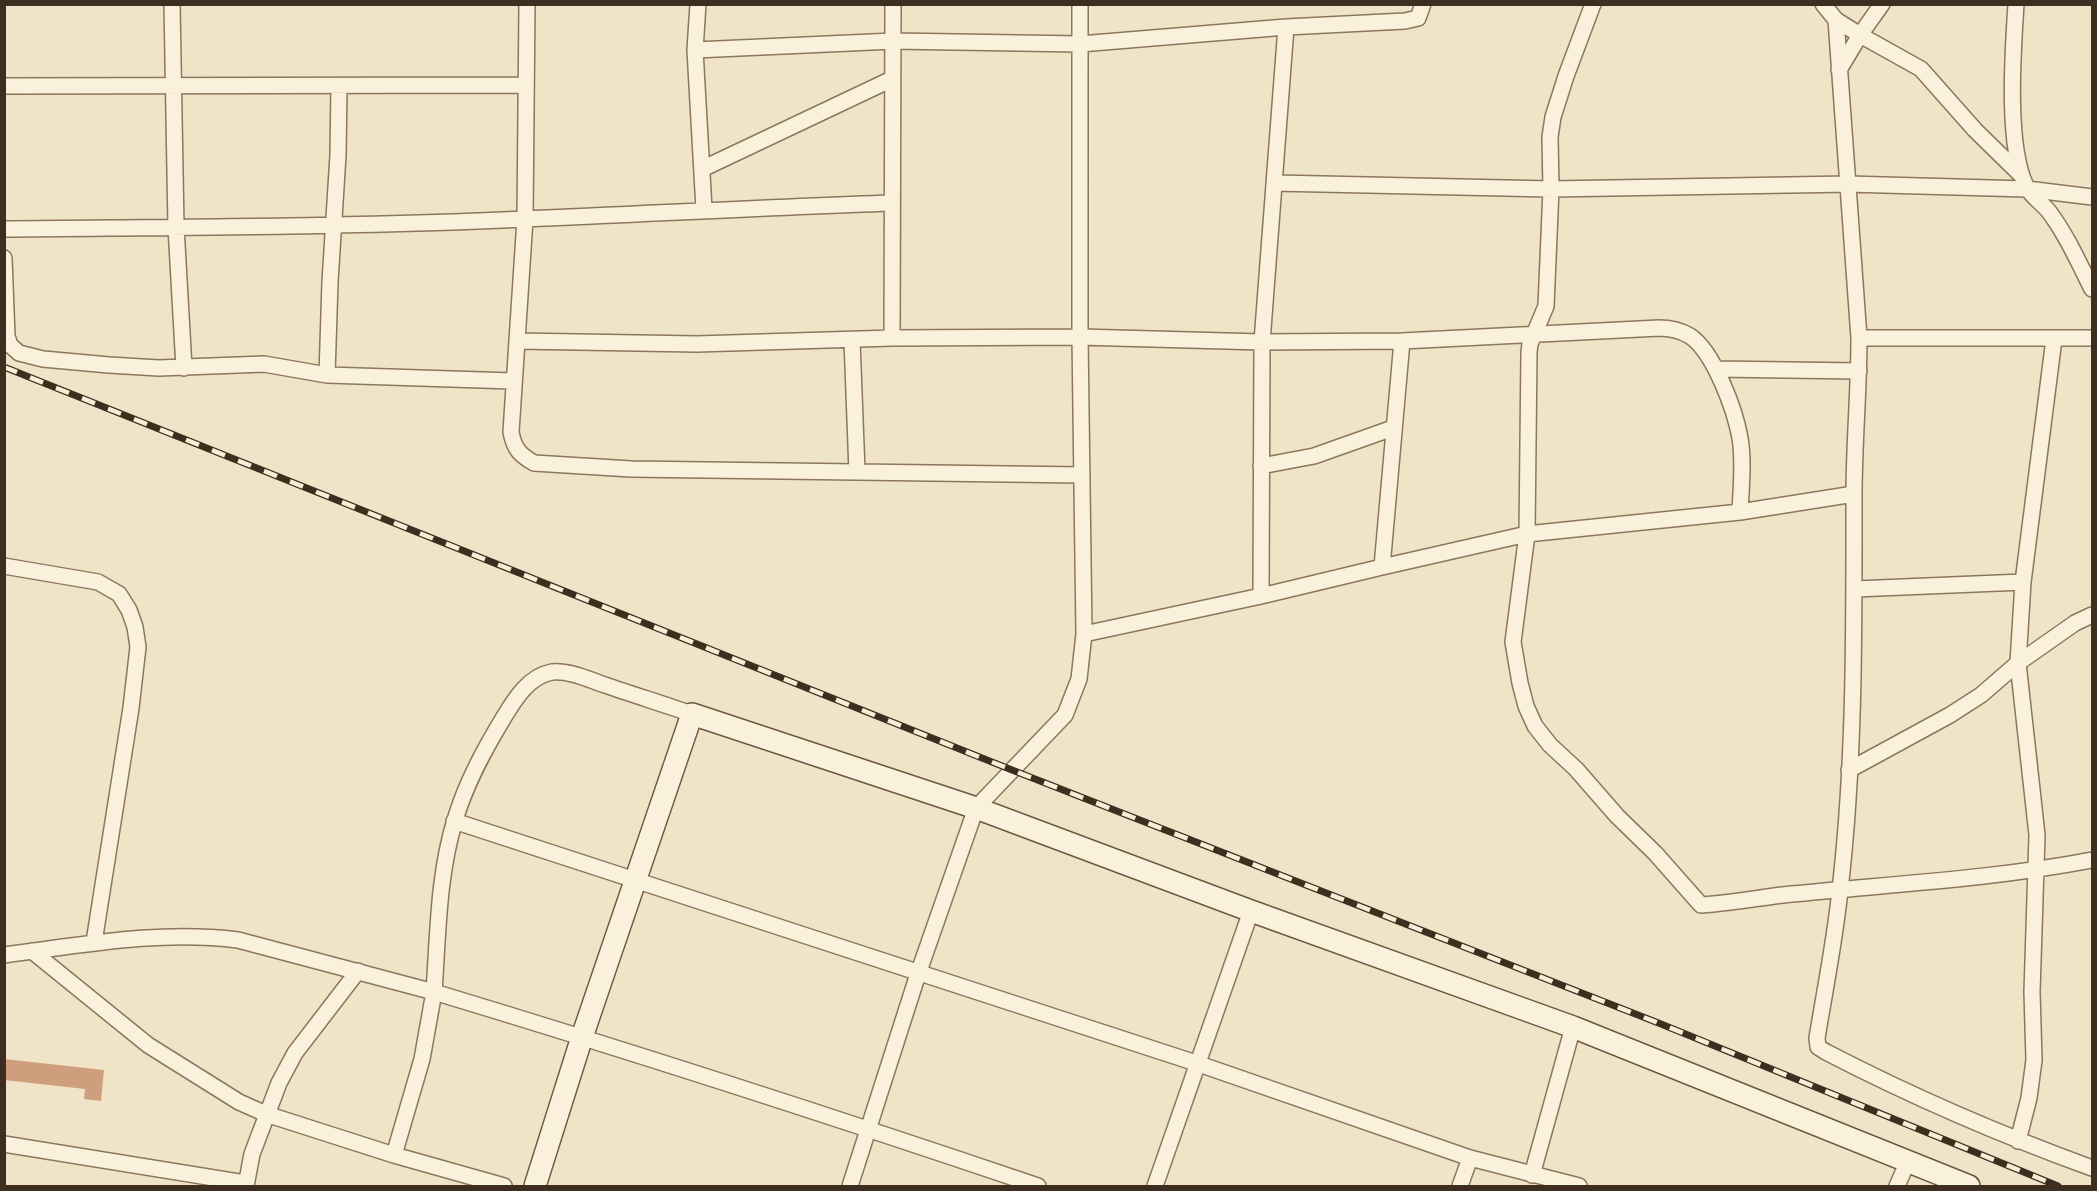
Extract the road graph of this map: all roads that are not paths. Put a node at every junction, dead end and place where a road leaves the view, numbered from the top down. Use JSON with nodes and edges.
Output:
{"nodes":[{"id":1,"x":172,"y":4,"type":"edge"},
{"id":2,"x":527,"y":4,"type":"edge"},
{"id":3,"x":699,"y":4,"type":"edge"},
{"id":4,"x":893,"y":4,"type":"edge"},
{"id":5,"x":1080,"y":4,"type":"edge"},
{"id":6,"x":1424,"y":4,"type":"edge"},
{"id":7,"x":1593,"y":4,"type":"edge"},
{"id":8,"x":1823,"y":4,"type":"edge"},
{"id":9,"x":1882,"y":4,"type":"edge"},
{"id":10,"x":2016,"y":4,"type":"edge"},
{"id":11,"x":1836,"y":20,"type":"junction"},
{"id":12,"x":1286,"y":27,"type":"junction"},
{"id":13,"x":1860,"y":35,"type":"junction"},
{"id":14,"x":894,"y":41,"type":"junction"},
{"id":15,"x":1080,"y":44,"type":"junction"},
{"id":16,"x":695,"y":50,"type":"junction"},
{"id":17,"x":1839,"y":70,"type":"junction"},
{"id":18,"x":892,"y":79,"type":"junction"},
{"id":19,"x":173,"y":85,"type":"junction"},
{"id":20,"x":525,"y":85,"type":"junction"},
{"id":21,"x":4,"y":86,"type":"edge"},
{"id":22,"x":339,"y":87,"type":"junction"},
{"id":23,"x":702,"y":169,"type":"junction"},
{"id":24,"x":1275,"y":183,"type":"junction"},
{"id":25,"x":2025,"y":183,"type":"junction"},
{"id":26,"x":1848,"y":184,"type":"junction"},
{"id":27,"x":1551,"y":189,"type":"junction"},
{"id":28,"x":2092,"y":197,"type":"edge"},
{"id":29,"x":892,"y":203,"type":"junction"},
{"id":30,"x":704,"y":209,"type":"junction"},
{"id":31,"x":525,"y":219,"type":"junction"},
{"id":32,"x":334,"y":224,"type":"junction"},
{"id":33,"x":176,"y":227,"type":"junction"},
{"id":34,"x":4,"y":229,"type":"edge"},
{"id":35,"x":4,"y":258,"type":"edge"},
{"id":36,"x":2092,"y":289,"type":"edge"},
{"id":37,"x":1534,"y":334,"type":"junction"},
{"id":38,"x":1080,"y":337,"type":"junction"},
{"id":39,"x":892,"y":338,"type":"junction"},
{"id":40,"x":1858,"y":338,"type":"junction"},
{"id":41,"x":2092,"y":338,"type":"edge"},
{"id":42,"x":2054,"y":339,"type":"junction"},
{"id":43,"x":852,"y":340,"type":"junction"},
{"id":44,"x":518,"y":341,"type":"junction"},
{"id":45,"x":1402,"y":341,"type":"junction"},
{"id":46,"x":1262,"y":342,"type":"junction"},
{"id":47,"x":184,"y":368,"type":"junction"},
{"id":48,"x":1716,"y":369,"type":"junction"},
{"id":49,"x":1859,"y":371,"type":"junction"},
{"id":50,"x":327,"y":375,"type":"junction"},
{"id":51,"x":513,"y":381,"type":"junction"},
{"id":52,"x":1393,"y":428,"type":"junction"},
{"id":53,"x":1262,"y":466,"type":"junction"},
{"id":54,"x":857,"y":472,"type":"junction"},
{"id":55,"x":1082,"y":475,"type":"junction"},
{"id":56,"x":1854,"y":494,"type":"junction"},
{"id":57,"x":1740,"y":512,"type":"junction"},
{"id":58,"x":1527,"y":534,"type":"junction"},
{"id":59,"x":4,"y":566,"type":"edge"},
{"id":60,"x":1382,"y":567,"type":"junction"},
{"id":61,"x":2023,"y":582,"type":"junction"},
{"id":62,"x":1855,"y":589,"type":"junction"},
{"id":63,"x":1261,"y":596,"type":"junction"},
{"id":64,"x":2092,"y":615,"type":"edge"},
{"id":65,"x":1084,"y":633,"type":"junction"},
{"id":66,"x":2018,"y":663,"type":"junction"},
{"id":67,"x":692,"y":714,"type":"junction"},
{"id":68,"x":1849,"y":770,"type":"junction"},
{"id":69,"x":976,"y":808,"type":"junction"},
{"id":70,"x":454,"y":821,"type":"junction"},
{"id":71,"x":2092,"y":860,"type":"edge"},
{"id":72,"x":2037,"y":871,"type":"junction"},
{"id":73,"x":636,"y":880,"type":"junction"},
{"id":74,"x":1840,"y":891,"type":"junction"},
{"id":75,"x":1251,"y":911,"type":"junction"},
{"id":76,"x":94,"y":942,"type":"junction"},
{"id":77,"x":32,"y":951,"type":"junction"},
{"id":78,"x":4,"y":955,"type":"edge"},
{"id":79,"x":358,"y":971,"type":"junction"},
{"id":80,"x":918,"y":974,"type":"junction"},
{"id":81,"x":434,"y":992,"type":"junction"},
{"id":82,"x":1573,"y":1027,"type":"junction"},
{"id":83,"x":582,"y":1037,"type":"junction"},
{"id":84,"x":1198,"y":1064,"type":"junction"},
{"id":85,"x":266,"y":1114,"type":"junction"},
{"id":86,"x":868,"y":1129,"type":"junction"},
{"id":87,"x":2018,"y":1141,"type":"junction"},
{"id":88,"x":4,"y":1144,"type":"edge"},
{"id":89,"x":394,"y":1155,"type":"junction"},
{"id":90,"x":1470,"y":1158,"type":"junction"},
{"id":91,"x":1908,"y":1161,"type":"junction"},
{"id":92,"x":2092,"y":1168,"type":"edge"},
{"id":93,"x":1532,"y":1175,"type":"junction"},
{"id":94,"x":200,"y":1181,"type":"edge"},
{"id":95,"x":245,"y":1185,"type":"edge"},
{"id":96,"x":504,"y":1186,"type":"edge"},
{"id":97,"x":535,"y":1186,"type":"edge"},
{"id":98,"x":850,"y":1186,"type":"edge"},
{"id":99,"x":1038,"y":1186,"type":"edge"},
{"id":100,"x":1155,"y":1186,"type":"edge"},
{"id":101,"x":1460,"y":1186,"type":"edge"},
{"id":102,"x":1579,"y":1186,"type":"edge"},
{"id":103,"x":1897,"y":1186,"type":"edge"},
{"id":104,"x":1969,"y":1186,"type":"edge"}],
"edges":[{"from":1,"to":19,"type":"street"},
{"from":2,"to":20,"type":"street"},
{"from":3,"to":16,"type":"street"},
{"from":4,"to":14,"type":"street"},
{"from":5,"to":15,"type":"street"},
{"from":6,"to":12,"type":"street"},
{"from":7,"to":27,"type":"street"},
{"from":8,"to":11,"type":"street"},
{"from":9,"to":13,"type":"street"},
{"from":10,"to":25,"type":"street"},
{"from":11,"to":13,"type":"street"},
{"from":11,"to":17,"type":"street"},
{"from":12,"to":15,"type":"street"},
{"from":12,"to":24,"type":"street"},
{"from":13,"to":17,"type":"street"},
{"from":13,"to":25,"type":"street"},
{"from":14,"to":15,"type":"street"},
{"from":14,"to":16,"type":"street"},
{"from":14,"to":18,"type":"street"},
{"from":15,"to":38,"type":"street"},
{"from":16,"to":23,"type":"street"},
{"from":17,"to":26,"type":"street"},
{"from":18,"to":23,"type":"street"},
{"from":18,"to":29,"type":"street"},
{"from":19,"to":21,"type":"street"},
{"from":19,"to":22,"type":"street"},
{"from":19,"to":33,"type":"street"},
{"from":20,"to":22,"type":"street"},
{"from":20,"to":31,"type":"street"},
{"from":22,"to":32,"type":"street"},
{"from":23,"to":30,"type":"street"},
{"from":24,"to":27,"type":"street"},
{"from":24,"to":46,"type":"street"},
{"from":25,"to":26,"type":"street"},
{"from":25,"to":28,"type":"street"},
{"from":25,"to":36,"type":"street"},
{"from":26,"to":27,"type":"street"},
{"from":26,"to":40,"type":"street"},
{"from":27,"to":37,"type":"street"},
{"from":29,"to":30,"type":"street"},
{"from":29,"to":39,"type":"street"},
{"from":30,"to":31,"type":"street"},
{"from":31,"to":32,"type":"street"},
{"from":31,"to":44,"type":"street"},
{"from":32,"to":33,"type":"street"},
{"from":32,"to":50,"type":"street"},
{"from":33,"to":34,"type":"street"},
{"from":33,"to":47,"type":"street"},
{"from":35,"to":47,"type":"street"},
{"from":37,"to":45,"type":"street"},
{"from":37,"to":48,"type":"street"},
{"from":37,"to":58,"type":"street"},
{"from":38,"to":39,"type":"street"},
{"from":38,"to":46,"type":"street"},
{"from":38,"to":55,"type":"street"},
{"from":39,"to":43,"type":"street"},
{"from":40,"to":42,"type":"street"},
{"from":40,"to":49,"type":"street"},
{"from":41,"to":42,"type":"street"},
{"from":42,"to":61,"type":"street"},
{"from":43,"to":44,"type":"street"},
{"from":43,"to":54,"type":"street"},
{"from":44,"to":51,"type":"street"},
{"from":45,"to":46,"type":"street"},
{"from":45,"to":52,"type":"street"},
{"from":46,"to":53,"type":"street"},
{"from":47,"to":50,"type":"street"},
{"from":48,"to":49,"type":"street"},
{"from":48,"to":57,"type":"street"},
{"from":49,"to":56,"type":"street"},
{"from":50,"to":51,"type":"street"},
{"from":51,"to":54,"type":"street"},
{"from":52,"to":53,"type":"street"},
{"from":52,"to":60,"type":"street"},
{"from":53,"to":63,"type":"street"},
{"from":54,"to":55,"type":"street"},
{"from":55,"to":65,"type":"street"},
{"from":56,"to":57,"type":"street"},
{"from":56,"to":62,"type":"street"},
{"from":57,"to":58,"type":"street"},
{"from":58,"to":60,"type":"street"},
{"from":58,"to":74,"type":"street"},
{"from":59,"to":76,"type":"street"},
{"from":60,"to":63,"type":"street"},
{"from":61,"to":62,"type":"street"},
{"from":61,"to":66,"type":"street"},
{"from":62,"to":68,"type":"street"},
{"from":63,"to":65,"type":"street"},
{"from":64,"to":66,"type":"street"},
{"from":65,"to":69,"type":"street"},
{"from":66,"to":68,"type":"street"},
{"from":66,"to":72,"type":"street"},
{"from":67,"to":69,"type":"main road"},
{"from":67,"to":70,"type":"street"},
{"from":67,"to":73,"type":"main road"},
{"from":68,"to":74,"type":"street"},
{"from":69,"to":75,"type":"main road"},
{"from":69,"to":80,"type":"street"},
{"from":70,"to":73,"type":"street"},
{"from":70,"to":81,"type":"street"},
{"from":71,"to":72,"type":"street"},
{"from":72,"to":74,"type":"street"},
{"from":72,"to":87,"type":"street"},
{"from":73,"to":80,"type":"street"},
{"from":73,"to":83,"type":"main road"},
{"from":74,"to":87,"type":"street"},
{"from":75,"to":82,"type":"main road"},
{"from":75,"to":84,"type":"street"},
{"from":76,"to":77,"type":"street"},
{"from":76,"to":79,"type":"street"},
{"from":77,"to":78,"type":"street"},
{"from":77,"to":85,"type":"street"},
{"from":79,"to":81,"type":"street"},
{"from":79,"to":85,"type":"street"},
{"from":80,"to":84,"type":"street"},
{"from":80,"to":86,"type":"street"},
{"from":81,"to":83,"type":"street"},
{"from":81,"to":89,"type":"street"},
{"from":82,"to":91,"type":"main road"},
{"from":82,"to":93,"type":"street"},
{"from":83,"to":86,"type":"street"},
{"from":83,"to":97,"type":"main road"},
{"from":84,"to":90,"type":"street"},
{"from":84,"to":100,"type":"street"},
{"from":85,"to":89,"type":"street"},
{"from":85,"to":95,"type":"street"},
{"from":86,"to":98,"type":"street"},
{"from":86,"to":99,"type":"street"},
{"from":87,"to":92,"type":"street"},
{"from":88,"to":94,"type":"street"},
{"from":89,"to":96,"type":"street"},
{"from":90,"to":93,"type":"street"},
{"from":90,"to":101,"type":"street"},
{"from":91,"to":103,"type":"street"},
{"from":91,"to":104,"type":"main road"},
{"from":93,"to":102,"type":"street"},
{"from":94,"to":95,"type":"street"}]}
